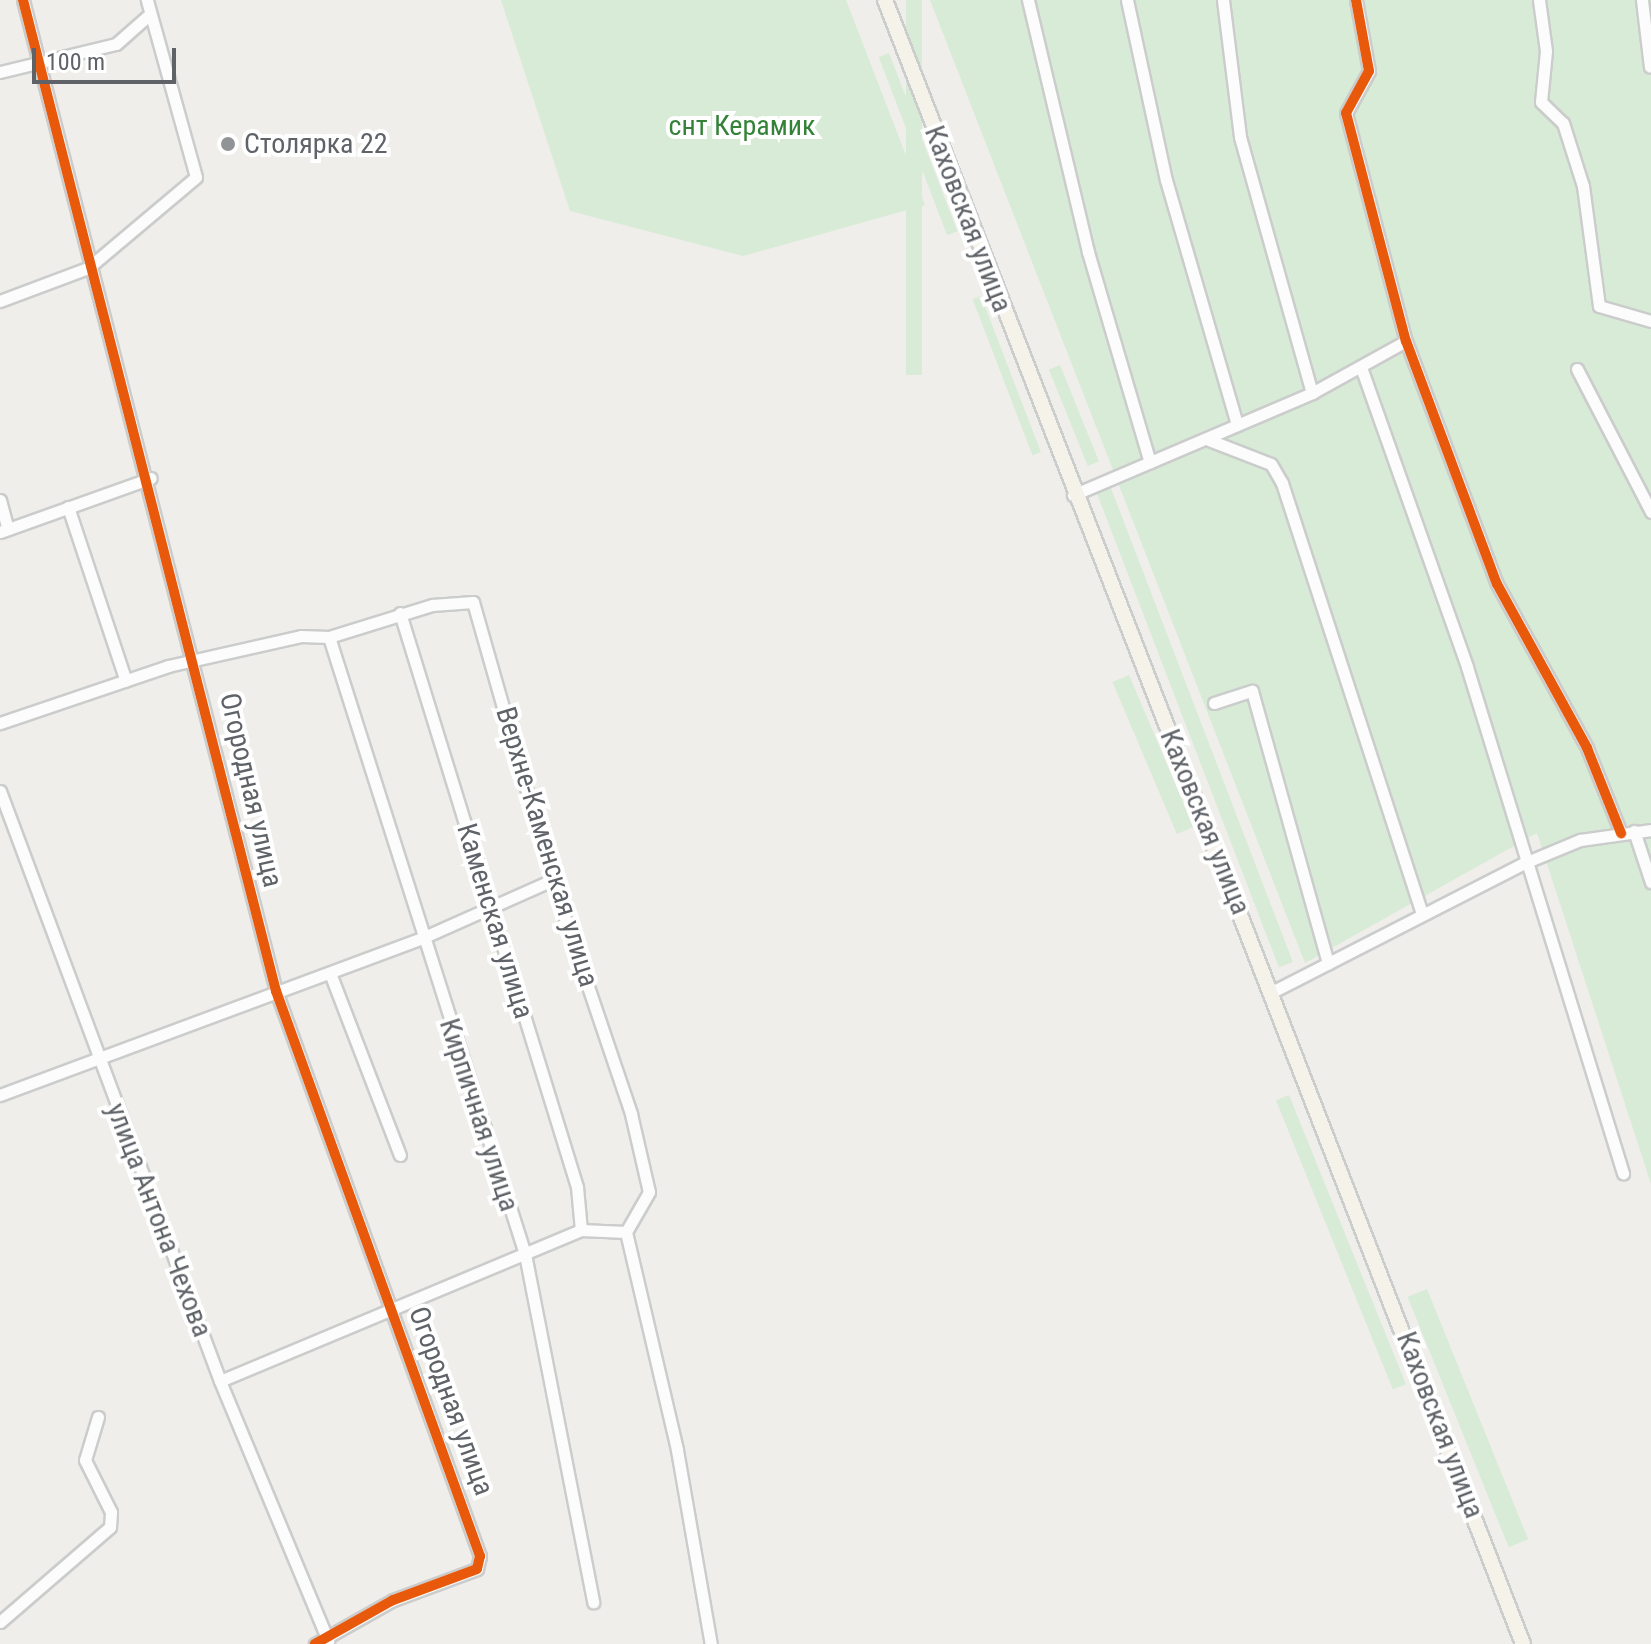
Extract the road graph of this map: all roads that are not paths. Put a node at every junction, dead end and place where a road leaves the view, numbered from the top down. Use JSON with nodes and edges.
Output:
{"nodes":[{"id":1,"x":23,"y":0,"type":"edge"},
{"id":2,"x":147,"y":0,"type":"edge"},
{"id":3,"x":885,"y":0,"type":"edge"},
{"id":4,"x":1028,"y":0,"type":"edge"},
{"id":5,"x":1127,"y":0,"type":"edge"},
{"id":6,"x":1223,"y":0,"type":"edge"},
{"id":7,"x":1356,"y":0,"type":"edge"},
{"id":8,"x":1539,"y":0,"type":"edge"},
{"id":9,"x":1642,"y":0,"type":"edge"},
{"id":10,"x":149,"y":15,"type":"junction"},
{"id":11,"x":42,"y":62,"type":"junction"},
{"id":12,"x":1650,"y":67,"type":"edge"},
{"id":13,"x":0,"y":72,"type":"edge"},
{"id":14,"x":88,"y":268,"type":"junction"},
{"id":15,"x":0,"y":301,"type":"edge"},
{"id":16,"x":1651,"y":321,"type":"edge"},
{"id":17,"x":1406,"y":341,"type":"junction"},
{"id":18,"x":1577,"y":369,"type":"dead end"},
{"id":19,"x":1362,"y":370,"type":"junction"},
{"id":20,"x":1312,"y":393,"type":"junction"},
{"id":21,"x":1237,"y":425,"type":"junction"},
{"id":22,"x":1209,"y":440,"type":"junction"},
{"id":23,"x":1150,"y":462,"type":"junction"},
{"id":24,"x":151,"y":478,"type":"junction"},
{"id":25,"x":1073,"y":495,"type":"junction"},
{"id":26,"x":0,"y":500,"type":"edge"},
{"id":27,"x":68,"y":507,"type":"junction"},
{"id":28,"x":1651,"y":512,"type":"edge"},
{"id":29,"x":4,"y":530,"type":"edge"},
{"id":30,"x":400,"y":613,"type":"junction"},
{"id":31,"x":329,"y":637,"type":"junction"},
{"id":32,"x":197,"y":661,"type":"junction"},
{"id":33,"x":126,"y":681,"type":"junction"},
{"id":34,"x":1214,"y":703,"type":"dead end"},
{"id":35,"x":0,"y":723,"type":"edge"},
{"id":36,"x":0,"y":791,"type":"edge"},
{"id":37,"x":1651,"y":830,"type":"edge"},
{"id":38,"x":1634,"y":831,"type":"junction"},
{"id":39,"x":1621,"y":833,"type":"junction"},
{"id":40,"x":1522,"y":864,"type":"junction"},
{"id":41,"x":552,"y":880,"type":"junction"},
{"id":42,"x":1651,"y":882,"type":"edge"},
{"id":43,"x":492,"y":911,"type":"junction"},
{"id":44,"x":1422,"y":914,"type":"junction"},
{"id":45,"x":422,"y":938,"type":"junction"},
{"id":46,"x":1328,"y":964,"type":"junction"},
{"id":47,"x":330,"y":973,"type":"junction"},
{"id":48,"x":276,"y":991,"type":"junction"},
{"id":49,"x":1272,"y":992,"type":"junction"},
{"id":50,"x":97,"y":1055,"type":"junction"},
{"id":51,"x":0,"y":1095,"type":"edge"},
{"id":52,"x":400,"y":1155,"type":"dead end"},
{"id":53,"x":1623,"y":1173,"type":"dead end"},
{"id":54,"x":581,"y":1230,"type":"junction"},
{"id":55,"x":626,"y":1232,"type":"junction"},
{"id":56,"x":525,"y":1254,"type":"junction"},
{"id":57,"x":393,"y":1312,"type":"junction"},
{"id":58,"x":220,"y":1381,"type":"junction"},
{"id":59,"x":98,"y":1417,"type":"dead end"},
{"id":60,"x":593,"y":1602,"type":"dead end"},
{"id":61,"x":0,"y":1622,"type":"edge"},
{"id":62,"x":324,"y":1642,"type":"edge"},
{"id":63,"x":711,"y":1644,"type":"edge"},
{"id":64,"x":1523,"y":1644,"type":"edge"}],
"edges":[{"from":1,"to":11,"type":"street","name":"Огородная улица"},
{"from":2,"to":10,"type":"street"},
{"from":3,"to":25,"type":"main road","name":"Каховская улица"},
{"from":4,"to":23,"type":"street"},
{"from":5,"to":21,"type":"street"},
{"from":6,"to":20,"type":"street"},
{"from":7,"to":17,"type":"street"},
{"from":8,"to":16,"type":"street"},
{"from":9,"to":12,"type":"street"},
{"from":10,"to":11,"type":"street"},
{"from":10,"to":14,"type":"street"},
{"from":11,"to":13,"type":"street"},
{"from":11,"to":14,"type":"street","name":"Огородная улица"},
{"from":14,"to":15,"type":"street"},
{"from":14,"to":24,"type":"street","name":"Огородная улица"},
{"from":17,"to":19,"type":"street"},
{"from":17,"to":39,"type":"street"},
{"from":18,"to":28,"type":"street"},
{"from":19,"to":20,"type":"street"},
{"from":19,"to":40,"type":"street"},
{"from":20,"to":21,"type":"street"},
{"from":21,"to":22,"type":"street"},
{"from":22,"to":23,"type":"street"},
{"from":22,"to":44,"type":"street"},
{"from":23,"to":25,"type":"street"},
{"from":24,"to":27,"type":"street"},
{"from":24,"to":32,"type":"street","name":"Огородная улица"},
{"from":25,"to":49,"type":"main road","name":"Каховская улица"},
{"from":26,"to":29,"type":"street"},
{"from":27,"to":29,"type":"street"},
{"from":27,"to":33,"type":"street"},
{"from":30,"to":31,"type":"street","name":"Верхне-Каменская улица"},
{"from":30,"to":41,"type":"street","name":"Верхне-Каменская улица"},
{"from":30,"to":43,"type":"street","name":"Каменская улица"},
{"from":31,"to":32,"type":"street","name":"Верхне-Каменская улица"},
{"from":31,"to":45,"type":"street","name":"Кирпичная улица"},
{"from":32,"to":33,"type":"street","name":"Верхне-Каменская улица"},
{"from":32,"to":48,"type":"street","name":"Огородная улица"},
{"from":33,"to":35,"type":"street","name":"Верхне-Каменская улица"},
{"from":34,"to":46,"type":"street"},
{"from":36,"to":50,"type":"street","name":"улица Антона Чехова"},
{"from":37,"to":38,"type":"street"},
{"from":38,"to":39,"type":"street"},
{"from":38,"to":42,"type":"street"},
{"from":39,"to":40,"type":"street"},
{"from":40,"to":44,"type":"street"},
{"from":40,"to":53,"type":"street"},
{"from":41,"to":43,"type":"street"},
{"from":41,"to":55,"type":"street","name":"Верхне-Каменская улица"},
{"from":43,"to":45,"type":"street"},
{"from":43,"to":54,"type":"street","name":"Каменская улица"},
{"from":44,"to":46,"type":"street"},
{"from":45,"to":47,"type":"street"},
{"from":45,"to":56,"type":"street","name":"Кирпичная улица"},
{"from":46,"to":49,"type":"street"},
{"from":47,"to":48,"type":"street"},
{"from":47,"to":52,"type":"street"},
{"from":48,"to":50,"type":"street"},
{"from":48,"to":57,"type":"street","name":"Огородная улица"},
{"from":49,"to":64,"type":"main road","name":"Каховская улица"},
{"from":50,"to":51,"type":"street"},
{"from":50,"to":58,"type":"street","name":"улица Антона Чехова"},
{"from":54,"to":55,"type":"street"},
{"from":54,"to":56,"type":"street"},
{"from":55,"to":63,"type":"street"},
{"from":56,"to":57,"type":"street"},
{"from":56,"to":60,"type":"street","name":"Кирпичная улица"},
{"from":57,"to":58,"type":"street"},
{"from":57,"to":62,"type":"street","name":"Огородная улица"},
{"from":58,"to":62,"type":"street","name":"улица Антона Чехова"},
{"from":59,"to":61,"type":"street"}]}
